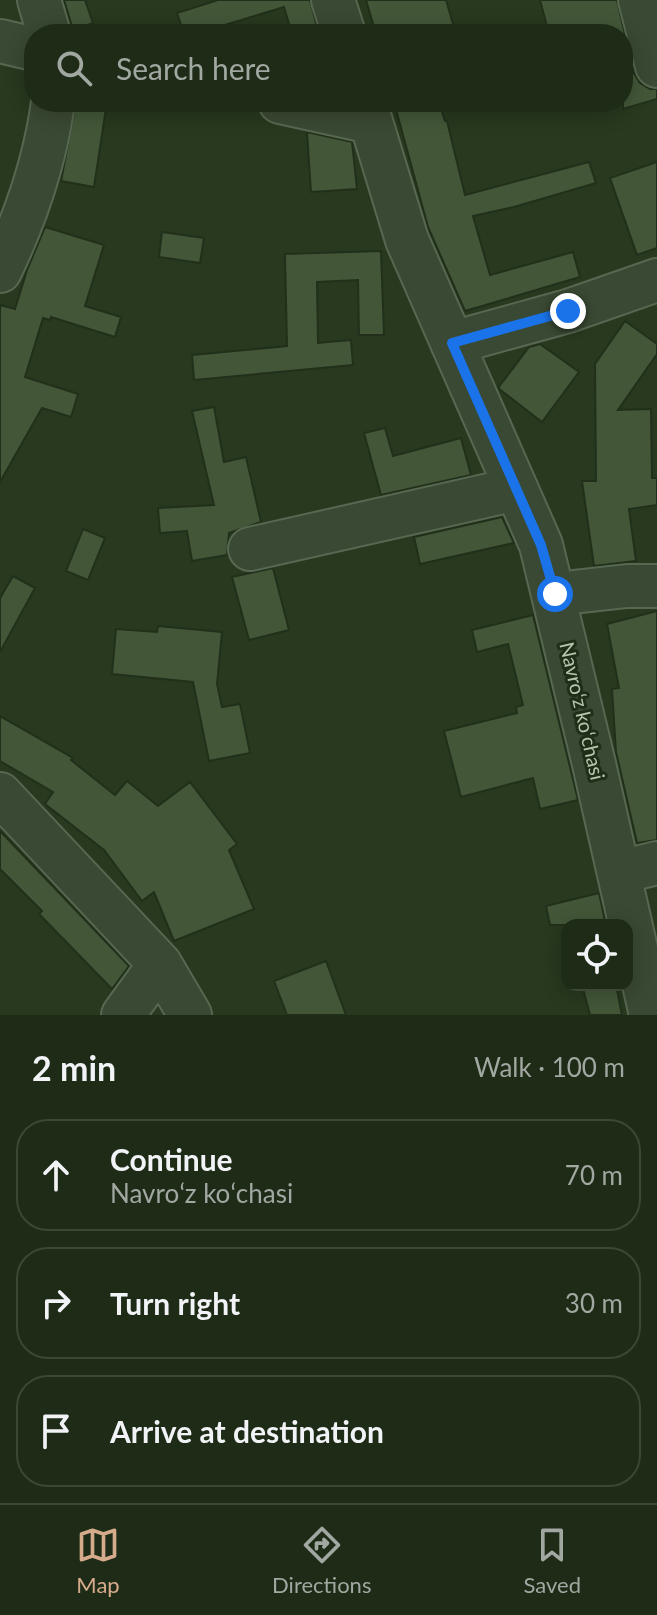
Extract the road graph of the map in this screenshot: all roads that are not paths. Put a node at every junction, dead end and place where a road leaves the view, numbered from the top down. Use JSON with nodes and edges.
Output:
{"nodes":[{"id":1,"x":39,"y":0,"type":"edge"},
{"id":2,"x":333,"y":0,"type":"edge"},
{"id":3,"x":640,"y":0,"type":"edge"},
{"id":4,"x":46,"y":24,"type":"edge"},
{"id":5,"x":341,"y":24,"type":"edge"},
{"id":6,"x":0,"y":41,"type":"edge"},
{"id":7,"x":24,"y":47,"type":"edge"},
{"id":8,"x":657,"y":66,"type":"edge"},
{"id":9,"x":51,"y":112,"type":"edge"},
{"id":10,"x":368,"y":112,"type":"edge"},
{"id":11,"x":0,"y":271,"type":"edge"},
{"id":12,"x":657,"y":280,"type":"edge"},
{"id":13,"x":452,"y":343,"type":"junction"},
{"id":14,"x":516,"y":489,"type":"junction"},
{"id":15,"x":250,"y":549,"type":"dead end"},
{"id":16,"x":657,"y":586,"type":"edge"},
{"id":17,"x":555,"y":594,"type":"junction"},
{"id":18,"x":0,"y":794,"type":"edge"},
{"id":19,"x":638,"y":868,"type":"edge"},
{"id":20,"x":160,"y":964,"type":"junction"},
{"id":21,"x":123,"y":1015,"type":"edge"},
{"id":22,"x":190,"y":1015,"type":"edge"},
{"id":23,"x":651,"y":1015,"type":"edge"}],
"edges":[{"from":1,"to":4,"type":"street"},
{"from":2,"to":5,"type":"street"},
{"from":3,"to":8,"type":"street"},
{"from":6,"to":7,"type":"street"},
{"from":9,"to":11,"type":"street"},
{"from":10,"to":13,"type":"street","name":"Navroʻz koʻchasi"},
{"from":12,"to":13,"type":"street"},
{"from":13,"to":14,"type":"street","name":"Navroʻz koʻchasi"},
{"from":14,"to":15,"type":"street"},
{"from":14,"to":17,"type":"street","name":"Navroʻz koʻchasi"},
{"from":16,"to":17,"type":"street"},
{"from":17,"to":19,"type":"street","name":"Navroʻz koʻchasi"},
{"from":18,"to":20,"type":"street"},
{"from":19,"to":23,"type":"street","name":"Navroʻz koʻchasi"},
{"from":20,"to":21,"type":"street"},
{"from":20,"to":22,"type":"street"}]}
